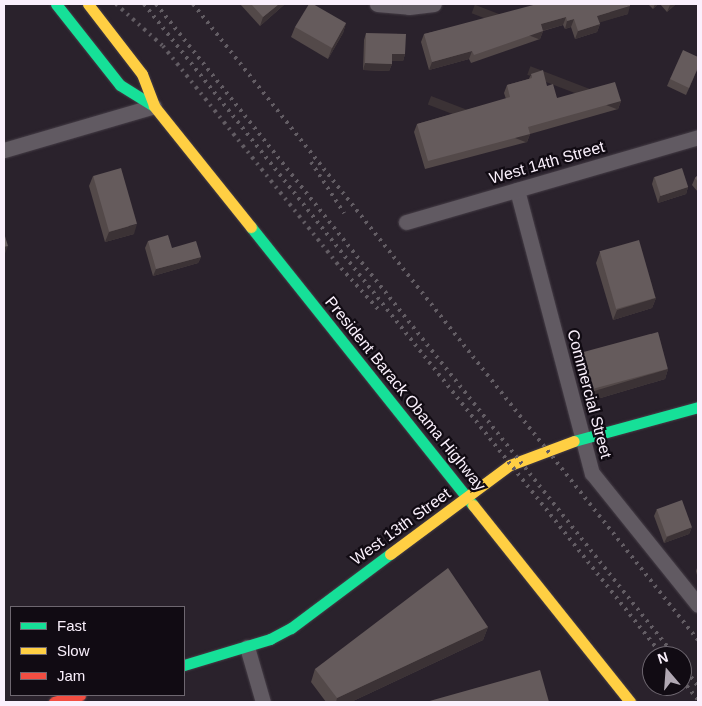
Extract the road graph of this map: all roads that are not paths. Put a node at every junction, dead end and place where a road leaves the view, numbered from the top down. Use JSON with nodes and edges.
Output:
{"nodes":[{"id":1,"x":56,"y":4,"type":"edge"},
{"id":2,"x":88,"y":4,"type":"edge"},
{"id":3,"x":377,"y":4,"type":"edge"},
{"id":4,"x":434,"y":4,"type":"edge"},
{"id":5,"x":154,"y":106,"type":"junction"},
{"id":6,"x":698,"y":137,"type":"edge"},
{"id":7,"x":4,"y":150,"type":"edge"},
{"id":8,"x":517,"y":190,"type":"junction"},
{"id":9,"x":406,"y":222,"type":"dead end"},
{"id":10,"x":698,"y":407,"type":"edge"},
{"id":11,"x":581,"y":439,"type":"junction"},
{"id":12,"x":468,"y":498,"type":"junction"},
{"id":13,"x":698,"y":605,"type":"edge"},
{"id":14,"x":247,"y":647,"type":"junction"},
{"id":15,"x":185,"y":665,"type":"edge"},
{"id":16,"x":76,"y":696,"type":"edge"},
{"id":17,"x":54,"y":702,"type":"edge"},
{"id":18,"x":263,"y":702,"type":"edge"},
{"id":19,"x":630,"y":702,"type":"edge"}],
"edges":[{"from":1,"to":5,"type":"main road","name":"President Barack Obama Highway"},
{"from":2,"to":5,"type":"main road","name":"President Barack Obama Highway"},
{"from":3,"to":4,"type":"street"},
{"from":5,"to":7,"type":"street"},
{"from":5,"to":12,"type":"main road","name":"President Barack Obama Highway"},
{"from":6,"to":8,"type":"street","name":"West 14th Street"},
{"from":8,"to":9,"type":"street","name":"West 14th Street"},
{"from":8,"to":11,"type":"street","name":"Commercial Street"},
{"from":10,"to":11,"type":"main road","name":"West 13th Street"},
{"from":11,"to":12,"type":"main road","name":"West 13th Street"},
{"from":11,"to":13,"type":"street","name":"Commercial Street"},
{"from":12,"to":14,"type":"main road","name":"West 13th Street"},
{"from":12,"to":19,"type":"main road","name":"President Barack Obama Highway"},
{"from":14,"to":15,"type":"main road","name":"West 13th Street"},
{"from":14,"to":18,"type":"street"},
{"from":16,"to":17,"type":"main road"}]}
